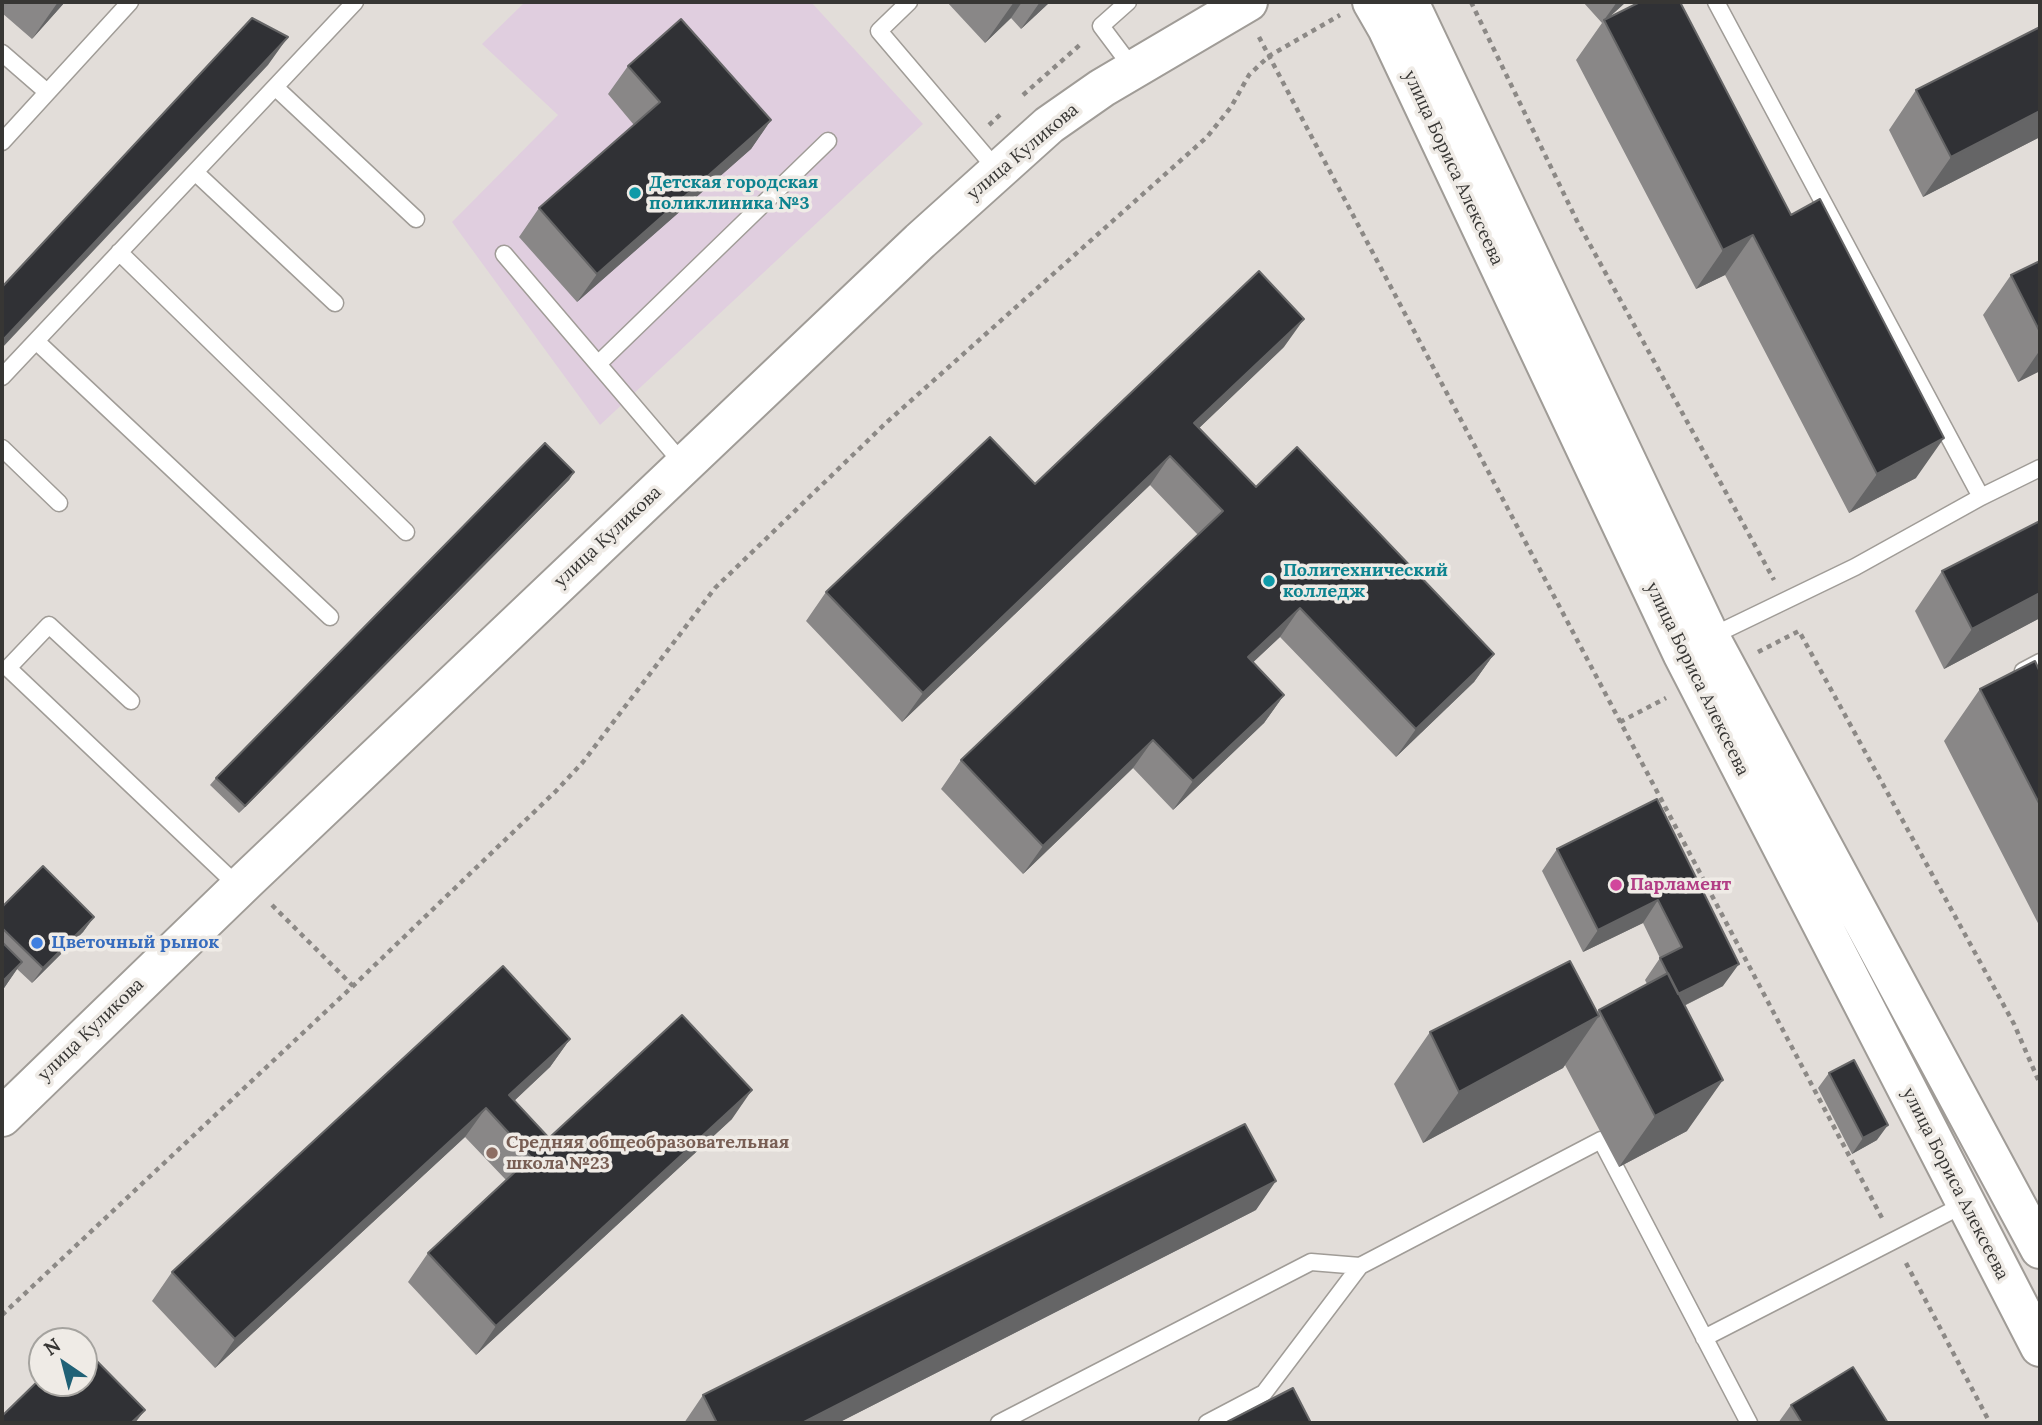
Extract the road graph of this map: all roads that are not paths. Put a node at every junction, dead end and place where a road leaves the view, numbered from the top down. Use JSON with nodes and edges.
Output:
{"nodes":[{"id":1,"x":130,"y":2,"type":"edge"},
{"id":2,"x":355,"y":2,"type":"edge"},
{"id":3,"x":909,"y":2,"type":"edge"},
{"id":4,"x":1128,"y":2,"type":"edge"},
{"id":5,"x":1409,"y":2,"type":"edge"},
{"id":6,"x":1716,"y":2,"type":"edge"},
{"id":7,"x":1245,"y":4,"type":"edge"},
{"id":8,"x":1361,"y":5,"type":"edge"},
{"id":9,"x":2,"y":53,"type":"edge"},
{"id":10,"x":1134,"y":70,"type":"junction"},
{"id":11,"x":275,"y":87,"type":"junction"},
{"id":12,"x":47,"y":92,"type":"junction"},
{"id":13,"x":828,"y":141,"type":"dead end"},
{"id":14,"x":2,"y":142,"type":"edge"},
{"id":15,"x":998,"y":171,"type":"junction"},
{"id":16,"x":195,"y":172,"type":"junction"},
{"id":17,"x":415,"y":219,"type":"dead end"},
{"id":18,"x":119,"y":252,"type":"junction"},
{"id":19,"x":504,"y":254,"type":"dead end"},
{"id":20,"x":1511,"y":254,"type":"junction"},
{"id":21,"x":335,"y":303,"type":"dead end"},
{"id":22,"x":36,"y":341,"type":"junction"},
{"id":23,"x":598,"y":364,"type":"junction"},
{"id":24,"x":2,"y":377,"type":"edge"},
{"id":25,"x":2,"y":448,"type":"edge"},
{"id":26,"x":684,"y":465,"type":"junction"},
{"id":27,"x":2040,"y":468,"type":"edge"},
{"id":28,"x":1981,"y":497,"type":"junction"},
{"id":29,"x":59,"y":503,"type":"dead end"},
{"id":30,"x":406,"y":532,"type":"dead end"},
{"id":31,"x":330,"y":617,"type":"dead end"},
{"id":32,"x":1711,"y":662,"type":"junction"},
{"id":33,"x":2040,"y":662,"type":"edge"},
{"id":34,"x":131,"y":701,"type":"dead end"},
{"id":35,"x":2040,"y":704,"type":"edge"},
{"id":36,"x":243,"y":883,"type":"junction"},
{"id":37,"x":2,"y":1117,"type":"edge"},
{"id":38,"x":1965,"y":1203,"type":"junction"},
{"id":39,"x":2040,"y":1250,"type":"edge"},
{"id":40,"x":1360,"y":1266,"type":"junction"},
{"id":41,"x":1704,"y":1338,"type":"junction"},
{"id":42,"x":2040,"y":1347,"type":"edge"},
{"id":43,"x":999,"y":1423,"type":"edge"},
{"id":44,"x":1208,"y":1423,"type":"edge"},
{"id":45,"x":1749,"y":1423,"type":"edge"}],
"edges":[{"from":1,"to":12,"type":"lane"},
{"from":2,"to":11,"type":"lane"},
{"from":3,"to":15,"type":"lane"},
{"from":4,"to":10,"type":"lane"},
{"from":5,"to":20,"type":"street"},
{"from":6,"to":28,"type":"lane"},
{"from":7,"to":10,"type":"street","name":"улица Куликова"},
{"from":8,"to":20,"type":"street","name":"улица Бориса Алексеева"},
{"from":9,"to":12,"type":"lane"},
{"from":10,"to":15,"type":"street","name":"улица Куликова"},
{"from":11,"to":16,"type":"lane"},
{"from":11,"to":17,"type":"lane"},
{"from":12,"to":14,"type":"lane"},
{"from":13,"to":23,"type":"lane"},
{"from":15,"to":26,"type":"street","name":"улица Куликова"},
{"from":16,"to":18,"type":"lane"},
{"from":16,"to":21,"type":"lane"},
{"from":18,"to":22,"type":"lane"},
{"from":18,"to":30,"type":"lane"},
{"from":19,"to":23,"type":"lane"},
{"from":20,"to":32,"type":"street","name":"улица Бориса Алексеева"},
{"from":22,"to":24,"type":"lane"},
{"from":22,"to":31,"type":"lane"},
{"from":23,"to":26,"type":"lane"},
{"from":25,"to":29,"type":"lane"},
{"from":26,"to":36,"type":"street","name":"улица Куликова"},
{"from":27,"to":28,"type":"lane"},
{"from":28,"to":32,"type":"lane"},
{"from":32,"to":38,"type":"street","name":"улица Бориса Алексеева"},
{"from":32,"to":39,"type":"street"},
{"from":33,"to":35,"type":"lane"},
{"from":34,"to":36,"type":"lane"},
{"from":36,"to":37,"type":"street","name":"улица Куликова"},
{"from":38,"to":41,"type":"lane"},
{"from":38,"to":42,"type":"street","name":"улица Бориса Алексеева"},
{"from":40,"to":41,"type":"lane"},
{"from":40,"to":43,"type":"lane"},
{"from":40,"to":44,"type":"lane"},
{"from":41,"to":45,"type":"lane"}]}
